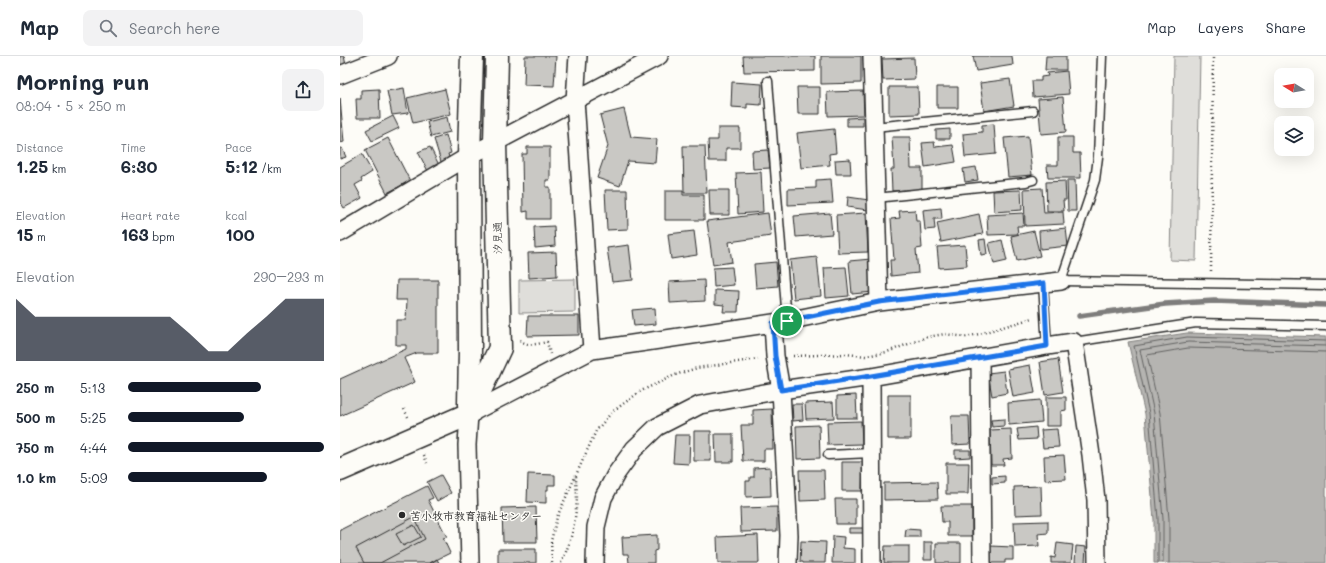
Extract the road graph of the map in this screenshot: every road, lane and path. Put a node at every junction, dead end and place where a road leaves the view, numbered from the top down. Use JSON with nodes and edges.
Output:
{"nodes":[{"id":1,"x":388,"y":56,"type":"edge"},
{"id":2,"x":472,"y":56,"type":"edge"},
{"id":3,"x":497,"y":56,"type":"edge"},
{"id":4,"x":578,"y":56,"type":"edge"},
{"id":5,"x":659,"y":56,"type":"edge"},
{"id":6,"x":872,"y":56,"type":"edge"},
{"id":7,"x":1102,"y":56,"type":"edge"},
{"id":8,"x":1213,"y":56,"type":"edge"},
{"id":9,"x":340,"y":75,"type":"edge"},
{"id":10,"x":768,"y":81,"type":"dead end"},
{"id":11,"x":575,"y":100,"type":"junction"},
{"id":12,"x":1033,"y":111,"type":"dead end"},
{"id":13,"x":874,"y":127,"type":"junction"},
{"id":14,"x":495,"y":143,"type":"junction"},
{"id":15,"x":469,"y":156,"type":"junction"},
{"id":16,"x":1033,"y":180,"type":"dead end"},
{"id":17,"x":876,"y":198,"type":"junction"},
{"id":18,"x":340,"y":233,"type":"edge"},
{"id":19,"x":1061,"y":281,"type":"junction"},
{"id":20,"x":1044,"y":283,"type":"junction"},
{"id":21,"x":1211,"y":283,"type":"junction"},
{"id":22,"x":1326,"y":285,"type":"edge"},
{"id":23,"x":879,"y":302,"type":"junction"},
{"id":24,"x":780,"y":322,"type":"junction"},
{"id":25,"x":1326,"y":326,"type":"edge"},
{"id":26,"x":1074,"y":342,"type":"junction"},
{"id":27,"x":1047,"y":346,"type":"junction"},
{"id":28,"x":592,"y":350,"type":"junction"},
{"id":29,"x":980,"y":357,"type":"junction"},
{"id":30,"x":871,"y":376,"type":"junction"},
{"id":31,"x":781,"y":390,"type":"junction"},
{"id":32,"x":469,"y":414,"type":"junction"},
{"id":33,"x":872,"y":453,"type":"junction"},
{"id":34,"x":828,"y":455,"type":"dead end"},
{"id":35,"x":340,"y":470,"type":"edge"},
{"id":36,"x":576,"y":475,"type":"dead end"},
{"id":37,"x":470,"y":563,"type":"edge"},
{"id":38,"x":561,"y":563,"type":"edge"},
{"id":39,"x":595,"y":563,"type":"edge"},
{"id":40,"x":788,"y":563,"type":"edge"},
{"id":41,"x":872,"y":563,"type":"edge"},
{"id":42,"x":982,"y":563,"type":"edge"},
{"id":43,"x":1097,"y":563,"type":"edge"}],
"edges":[{"from":1,"to":9,"type":"street"},
{"from":2,"to":15,"type":"street"},
{"from":3,"to":14,"type":"street","name":"汐見通"},
{"from":4,"to":11,"type":"street"},
{"from":5,"to":11,"type":"street"},
{"from":6,"to":13,"type":"street"},
{"from":7,"to":19,"type":"lane"},
{"from":8,"to":21,"type":"path"},
{"from":10,"to":24,"type":"lane"},
{"from":11,"to":14,"type":"street"},
{"from":11,"to":28,"type":"street"},
{"from":12,"to":13,"type":"lane"},
{"from":13,"to":17,"type":"street"},
{"from":14,"to":15,"type":"street"},
{"from":14,"to":32,"type":"street","name":"汐見通"},
{"from":15,"to":18,"type":"street"},
{"from":15,"to":32,"type":"street"},
{"from":16,"to":17,"type":"lane"},
{"from":17,"to":23,"type":"street"},
{"from":19,"to":20,"type":"street"},
{"from":19,"to":21,"type":"lane"},
{"from":20,"to":23,"type":"street"},
{"from":20,"to":27,"type":"lane"},
{"from":21,"to":22,"type":"lane"},
{"from":23,"to":24,"type":"street"},
{"from":24,"to":28,"type":"street"},
{"from":24,"to":31,"type":"street"},
{"from":25,"to":26,"type":"lane"},
{"from":26,"to":27,"type":"street"},
{"from":26,"to":43,"type":"street"},
{"from":27,"to":29,"type":"street"},
{"from":28,"to":32,"type":"street"},
{"from":29,"to":30,"type":"street"},
{"from":29,"to":42,"type":"street"},
{"from":30,"to":31,"type":"street"},
{"from":30,"to":33,"type":"street"},
{"from":31,"to":39,"type":"street"},
{"from":31,"to":40,"type":"street"},
{"from":32,"to":35,"type":"street"},
{"from":32,"to":37,"type":"street"},
{"from":33,"to":34,"type":"lane"},
{"from":33,"to":41,"type":"street"},
{"from":36,"to":38,"type":"path"}]}
